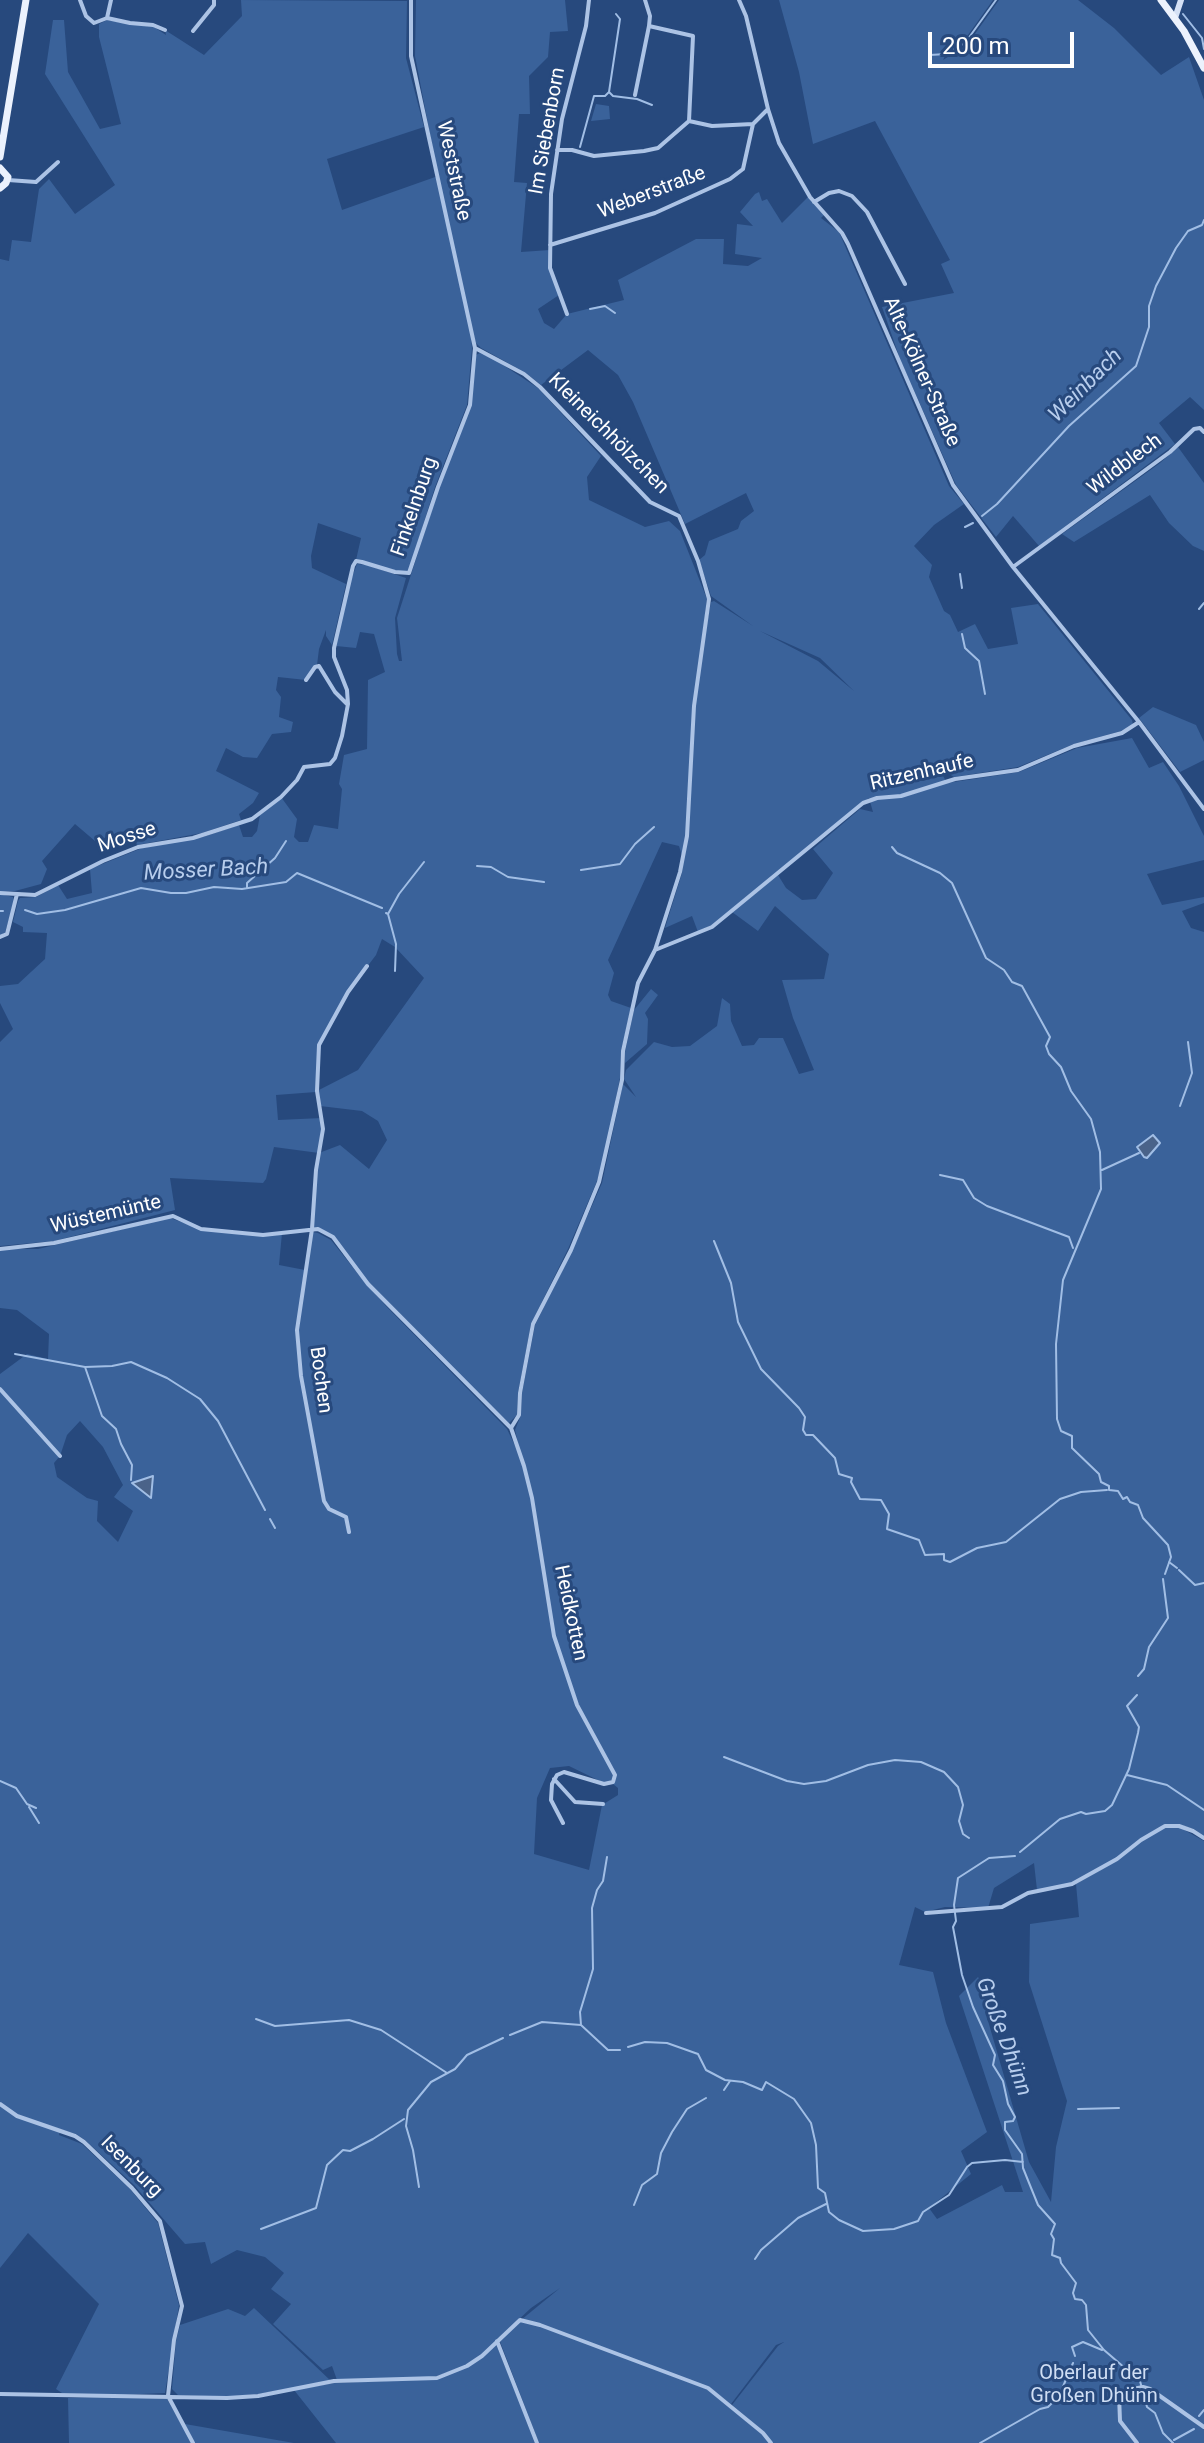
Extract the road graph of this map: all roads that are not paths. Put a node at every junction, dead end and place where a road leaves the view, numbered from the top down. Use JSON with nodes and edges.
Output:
{"nodes":[{"id":1,"x":26,"y":0,"type":"edge"},
{"id":2,"x":80,"y":0,"type":"edge"},
{"id":3,"x":111,"y":0,"type":"edge"},
{"id":4,"x":214,"y":0,"type":"edge"},
{"id":5,"x":411,"y":0,"type":"edge"},
{"id":6,"x":589,"y":0,"type":"edge"},
{"id":7,"x":645,"y":0,"type":"edge"},
{"id":8,"x":739,"y":0,"type":"edge"},
{"id":9,"x":1178,"y":0,"type":"edge"},
{"id":10,"x":1164,"y":3,"type":"edge"},
{"id":11,"x":107,"y":18,"type":"junction"},
{"id":12,"x":1175,"y":18,"type":"junction"},
{"id":13,"x":649,"y":26,"type":"junction"},
{"id":14,"x":165,"y":30,"type":"dead end"},
{"id":15,"x":193,"y":31,"type":"dead end"},
{"id":16,"x":1204,"y":68,"type":"edge"},
{"id":17,"x":635,"y":95,"type":"dead end"},
{"id":18,"x":768,"y":109,"type":"junction"},
{"id":19,"x":689,"y":121,"type":"junction"},
{"id":20,"x":753,"y":124,"type":"junction"},
{"id":21,"x":557,"y":150,"type":"junction"},
{"id":22,"x":0,"y":157,"type":"edge"},
{"id":23,"x":58,"y":162,"type":"dead end"},
{"id":24,"x":0,"y":168,"type":"edge"},
{"id":25,"x":7,"y":180,"type":"junction"},
{"id":26,"x":0,"y":188,"type":"edge"},
{"id":27,"x":814,"y":202,"type":"junction"},
{"id":28,"x":550,"y":245,"type":"junction"},
{"id":29,"x":905,"y":284,"type":"dead end"},
{"id":30,"x":567,"y":314,"type":"dead end"},
{"id":31,"x":475,"y":348,"type":"junction"},
{"id":32,"x":1204,"y":432,"type":"edge"},
{"id":33,"x":1013,"y":567,"type":"junction"},
{"id":34,"x":306,"y":680,"type":"dead end"},
{"id":35,"x":348,"y":704,"type":"junction"},
{"id":36,"x":1139,"y":722,"type":"junction"},
{"id":37,"x":1204,"y":809,"type":"edge"},
{"id":38,"x":252,"y":819,"type":"joint"},
{"id":39,"x":2,"y":893,"type":"edge"},
{"id":40,"x":17,"y":894,"type":"junction"},
{"id":41,"x":0,"y":937,"type":"edge"},
{"id":42,"x":655,"y":950,"type":"junction"},
{"id":43,"x":367,"y":966,"type":"dead end"},
{"id":44,"x":312,"y":1229,"type":"junction"},
{"id":45,"x":0,"y":1249,"type":"edge"},
{"id":46,"x":0,"y":1389,"type":"edge"},
{"id":47,"x":511,"y":1428,"type":"junction"},
{"id":48,"x":60,"y":1456,"type":"dead end"},
{"id":49,"x":349,"y":1532,"type":"dead end"},
{"id":50,"x":554,"y":1779,"type":"junction"},
{"id":51,"x":603,"y":1804,"type":"dead end"},
{"id":52,"x":563,"y":1823,"type":"dead end"},
{"id":53,"x":1204,"y":1838,"type":"edge"},
{"id":54,"x":926,"y":1913,"type":"dead end"},
{"id":55,"x":0,"y":2104,"type":"edge"},
{"id":56,"x":497,"y":2340,"type":"junction"},
{"id":57,"x":0,"y":2394,"type":"edge"},
{"id":58,"x":168,"y":2396,"type":"junction"},
{"id":59,"x":1204,"y":2427,"type":"edge"},
{"id":60,"x":193,"y":2443,"type":"edge"},
{"id":61,"x":537,"y":2443,"type":"edge"},
{"id":62,"x":771,"y":2443,"type":"edge"},
{"id":63,"x":1137,"y":2443,"type":"edge"}],
"edges":[{"from":1,"to":22,"type":"main road"},
{"from":2,"to":11,"type":"street"},
{"from":3,"to":11,"type":"street"},
{"from":4,"to":15,"type":"street"},
{"from":5,"to":31,"type":"street","name":"Weststraße"},
{"from":6,"to":21,"type":"street","name":"Im Siebenborn"},
{"from":7,"to":13,"type":"street"},
{"from":8,"to":18,"type":"street","name":"Alte-Kölner-Straße"},
{"from":9,"to":10,"type":"main road"},
{"from":9,"to":12,"type":"main road"},
{"from":10,"to":12,"type":"main road"},
{"from":11,"to":14,"type":"street"},
{"from":12,"to":16,"type":"main road"},
{"from":13,"to":17,"type":"street"},
{"from":13,"to":19,"type":"street"},
{"from":18,"to":20,"type":"street"},
{"from":18,"to":27,"type":"street","name":"Alte-Kölner-Straße"},
{"from":19,"to":20,"type":"street"},
{"from":19,"to":21,"type":"street"},
{"from":20,"to":28,"type":"street","name":"Weberstraße"},
{"from":21,"to":28,"type":"street","name":"Im Siebenborn"},
{"from":23,"to":25,"type":"street"},
{"from":24,"to":25,"type":"main road"},
{"from":25,"to":26,"type":"main road"},
{"from":27,"to":29,"type":"street"},
{"from":27,"to":33,"type":"street","name":"Alte-Kölner-Straße"},
{"from":28,"to":30,"type":"street","name":"Im Siebenborn"},
{"from":31,"to":35,"type":"street","name":"Finkelnburg"},
{"from":31,"to":42,"type":"street","name":"Kleineichhölzchen"},
{"from":32,"to":33,"type":"street","name":"Wildblech"},
{"from":33,"to":36,"type":"street","name":"Alte-Kölner-Straße"},
{"from":34,"to":35,"type":"street"},
{"from":35,"to":38,"type":"street","name":"Finkelnburg"},
{"from":36,"to":37,"type":"street","name":"Alte-Kölner-Straße"},
{"from":36,"to":42,"type":"street","name":"Ritzenhaufe"},
{"from":38,"to":40,"type":"street","name":"Mosse"},
{"from":39,"to":40,"type":"street","name":"Mosse"},
{"from":40,"to":41,"type":"street"},
{"from":42,"to":47,"type":"street"},
{"from":43,"to":44,"type":"street"},
{"from":44,"to":45,"type":"street","name":"Wüstemünte"},
{"from":44,"to":47,"type":"street"},
{"from":44,"to":49,"type":"street","name":"Bochen"},
{"from":46,"to":48,"type":"street"},
{"from":47,"to":50,"type":"street","name":"Heidkotten"},
{"from":50,"to":51,"type":"street"},
{"from":50,"to":52,"type":"street"},
{"from":53,"to":54,"type":"street"},
{"from":55,"to":58,"type":"street","name":"Isenburg"},
{"from":56,"to":58,"type":"street"},
{"from":56,"to":61,"type":"street"},
{"from":56,"to":62,"type":"street"},
{"from":57,"to":58,"type":"street"},
{"from":58,"to":60,"type":"street"},
{"from":59,"to":63,"type":"street"}]}
